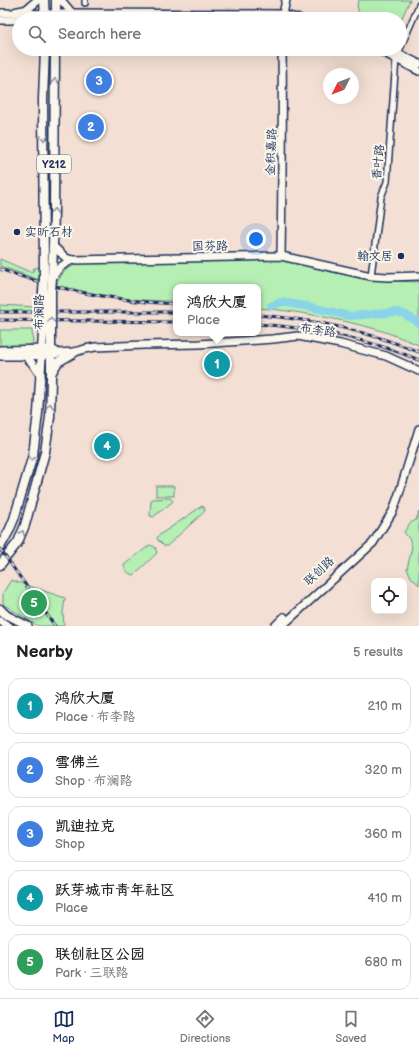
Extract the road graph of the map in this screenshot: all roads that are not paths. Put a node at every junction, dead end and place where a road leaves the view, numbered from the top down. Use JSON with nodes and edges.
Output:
{"nodes":[{"id":1,"x":38,"y":0,"type":"edge"},
{"id":2,"x":44,"y":0,"type":"edge"},
{"id":3,"x":56,"y":0,"type":"edge"},
{"id":4,"x":61,"y":0,"type":"edge"},
{"id":5,"x":286,"y":0,"type":"edge"},
{"id":6,"x":419,"y":5,"type":"edge"},
{"id":7,"x":24,"y":12,"type":"edge"},
{"id":8,"x":45,"y":12,"type":"edge"},
{"id":9,"x":56,"y":12,"type":"edge"},
{"id":10,"x":68,"y":12,"type":"edge"},
{"id":11,"x":283,"y":12,"type":"edge"},
{"id":12,"x":0,"y":13,"type":"edge"},
{"id":13,"x":12,"y":16,"type":"edge"},
{"id":14,"x":12,"y":19,"type":"edge"},
{"id":15,"x":0,"y":20,"type":"edge"},
{"id":16,"x":407,"y":33,"type":"edge"},
{"id":17,"x":44,"y":56,"type":"edge"},
{"id":18,"x":55,"y":56,"type":"edge"},
{"id":19,"x":282,"y":56,"type":"edge"},
{"id":20,"x":399,"y":56,"type":"edge"},
{"id":21,"x":403,"y":56,"type":"edge"},
{"id":22,"x":406,"y":56,"type":"edge"},
{"id":23,"x":419,"y":64,"type":"edge"},
{"id":24,"x":419,"y":71,"type":"edge"},
{"id":25,"x":53,"y":246,"type":"junction"},
{"id":26,"x":281,"y":256,"type":"junction"},
{"id":27,"x":72,"y":260,"type":"junction"},
{"id":28,"x":371,"y":276,"type":"junction"},
{"id":29,"x":419,"y":276,"type":"edge"},
{"id":30,"x":48,"y":278,"type":"junction"},
{"id":31,"x":47,"y":334,"type":"junction"},
{"id":32,"x":0,"y":350,"type":"edge"},
{"id":33,"x":42,"y":352,"type":"junction"},
{"id":34,"x":54,"y":352,"type":"junction"},
{"id":35,"x":75,"y":352,"type":"junction"},
{"id":36,"x":0,"y":356,"type":"edge"},
{"id":37,"x":25,"y":356,"type":"junction"},
{"id":38,"x":419,"y":371,"type":"edge"},
{"id":39,"x":52,"y":373,"type":"junction"},
{"id":40,"x":41,"y":376,"type":"junction"},
{"id":41,"x":419,"y":428,"type":"edge"},
{"id":42,"x":378,"y":533,"type":"junction"},
{"id":43,"x":0,"y":547,"type":"edge"},
{"id":44,"x":0,"y":565,"type":"edge"},
{"id":45,"x":2,"y":612,"type":"edge"},
{"id":46,"x":0,"y":621,"type":"edge"},
{"id":47,"x":9,"y":626,"type":"edge"},
{"id":48,"x":28,"y":626,"type":"edge"},
{"id":49,"x":275,"y":626,"type":"edge"},
{"id":50,"x":282,"y":626,"type":"edge"}],
"edges":[{"from":1,"to":7,"type":"main road"},
{"from":2,"to":8,"type":"main road"},
{"from":3,"to":9,"type":"main road"},
{"from":4,"to":10,"type":"street"},
{"from":5,"to":11,"type":"street"},
{"from":6,"to":16,"type":"street","name":"香叶路"},
{"from":12,"to":13,"type":"street"},
{"from":14,"to":15,"type":"street"},
{"from":17,"to":30,"type":"main road","name":"布澜路","number":"Y212","one_way":true},
{"from":25,"to":18,"type":"main road","name":"布澜路","number":"Y212","one_way":true},
{"from":19,"to":26,"type":"street","name":"金积嘉路"},
{"from":20,"to":28,"type":"street","name":"香叶路"},
{"from":21,"to":24,"type":"street"},
{"from":22,"to":23,"type":"street"},
{"from":25,"to":27,"type":"street"},
{"from":25,"to":30,"type":"main road","name":"布澜路","number":"Y212"},
{"from":26,"to":27,"type":"street","name":"国芬路"},
{"from":26,"to":28,"type":"street","name":"国芬路"},
{"from":27,"to":30,"type":"street"},
{"from":28,"to":29,"type":"street","name":"国芬路"},
{"from":30,"to":31,"type":"main road","name":"布澜路","number":"Y212","bridge":true},
{"from":31,"to":33,"type":"main road","name":"布澜路","number":"Y212"},
{"from":31,"to":34,"type":"main road","name":"布澜路","number":"Y212"},
{"from":32,"to":33,"type":"street"},
{"from":33,"to":34,"type":"street","name":"布李路"},
{"from":33,"to":37,"type":"street"},
{"from":33,"to":40,"type":"main road","name":"布澜路","number":"Y212"},
{"from":34,"to":35,"type":"street","name":"布李路"},
{"from":34,"to":39,"type":"main road","name":"布澜路","number":"Y212"},
{"from":35,"to":38,"type":"street","name":"布李路"},
{"from":35,"to":39,"type":"main road"},
{"from":36,"to":37,"type":"street"},
{"from":37,"to":40,"type":"street"},
{"from":44,"to":39,"type":"main road","name":"布澜路","number":"Y212","one_way":true},
{"from":40,"to":43,"type":"main road","name":"布澜路","number":"Y212","one_way":true},
{"from":41,"to":42,"type":"street","name":"联创路"},
{"from":42,"to":49,"type":"street","name":"联创路"},
{"from":42,"to":50,"type":"street","name":"联创路"},
{"from":45,"to":48,"type":"street"},
{"from":46,"to":47,"type":"street"}]}
